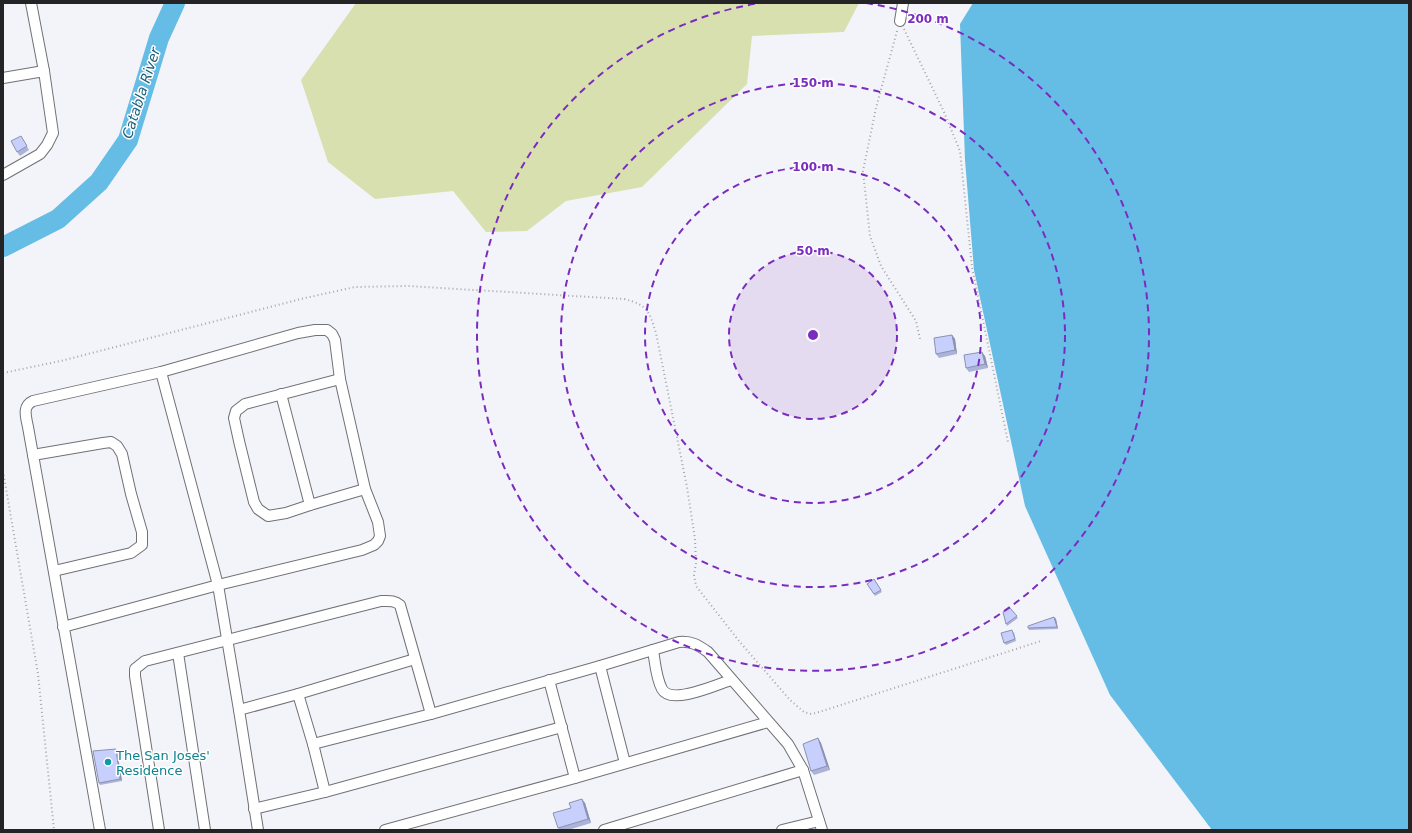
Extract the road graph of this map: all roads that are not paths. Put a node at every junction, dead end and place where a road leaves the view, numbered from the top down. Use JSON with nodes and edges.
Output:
{"nodes":[{"id":1,"x":31,"y":3,"type":"edge"},
{"id":2,"x":903,"y":3,"type":"edge"},
{"id":3,"x":900,"y":21,"type":"road end"},
{"id":4,"x":44,"y":71,"type":"junction"},
{"id":5,"x":3,"y":78,"type":"edge"},
{"id":6,"x":3,"y":175,"type":"edge"},
{"id":7,"x":161,"y":372,"type":"junction"},
{"id":8,"x":340,"y":379,"type":"junction"},
{"id":9,"x":281,"y":394,"type":"junction"},
{"id":10,"x":33,"y":455,"type":"junction"},
{"id":11,"x":365,"y":489,"type":"junction"},
{"id":12,"x":310,"y":505,"type":"junction"},
{"id":13,"x":54,"y":571,"type":"junction"},
{"id":14,"x":218,"y":586,"type":"junction"},
{"id":15,"x":63,"y":627,"type":"junction"},
{"id":16,"x":227,"y":641,"type":"junction"},
{"id":17,"x":653,"y":650,"type":"junction"},
{"id":18,"x":178,"y":653,"type":"junction"},
{"id":19,"x":415,"y":659,"type":"junction"},
{"id":20,"x":600,"y":666,"type":"junction"},
{"id":21,"x":549,"y":680,"type":"junction"},
{"id":22,"x":731,"y":680,"type":"junction"},
{"id":23,"x":298,"y":694,"type":"junction"},
{"id":24,"x":239,"y":710,"type":"junction"},
{"id":25,"x":431,"y":714,"type":"junction"},
{"id":26,"x":768,"y":722,"type":"junction"},
{"id":27,"x":562,"y":727,"type":"junction"},
{"id":28,"x":313,"y":744,"type":"junction"},
{"id":29,"x":625,"y":763,"type":"junction"},
{"id":30,"x":803,"y":770,"type":"junction"},
{"id":31,"x":575,"y":778,"type":"junction"},
{"id":32,"x":325,"y":792,"type":"junction"},
{"id":33,"x":254,"y":809,"type":"junction"},
{"id":34,"x":821,"y":825,"type":"edge"},
{"id":35,"x":100,"y":830,"type":"edge"},
{"id":36,"x":159,"y":830,"type":"edge"},
{"id":37,"x":205,"y":830,"type":"edge"},
{"id":38,"x":258,"y":830,"type":"edge"},
{"id":39,"x":385,"y":830,"type":"edge"},
{"id":40,"x":604,"y":830,"type":"edge"},
{"id":41,"x":782,"y":830,"type":"edge"}],
"edges":[{"from":1,"to":4,"type":"street"},
{"from":2,"to":3,"type":"street"},
{"from":4,"to":5,"type":"street"},
{"from":4,"to":6,"type":"street"},
{"from":7,"to":8,"type":"street"},
{"from":7,"to":10,"type":"street"},
{"from":7,"to":14,"type":"street"},
{"from":8,"to":9,"type":"street"},
{"from":8,"to":11,"type":"street"},
{"from":9,"to":12,"type":"street"},
{"from":9,"to":12,"type":"street"},
{"from":10,"to":13,"type":"street"},
{"from":10,"to":13,"type":"street"},
{"from":11,"to":12,"type":"street"},
{"from":11,"to":14,"type":"street"},
{"from":13,"to":15,"type":"street"},
{"from":14,"to":15,"type":"street"},
{"from":14,"to":16,"type":"street"},
{"from":15,"to":35,"type":"street"},
{"from":16,"to":18,"type":"street"},
{"from":16,"to":19,"type":"street"},
{"from":16,"to":24,"type":"street"},
{"from":17,"to":20,"type":"street"},
{"from":17,"to":22,"type":"street"},
{"from":17,"to":22,"type":"street"},
{"from":18,"to":36,"type":"street"},
{"from":18,"to":37,"type":"street"},
{"from":19,"to":23,"type":"street"},
{"from":19,"to":25,"type":"street"},
{"from":20,"to":21,"type":"street"},
{"from":20,"to":29,"type":"street"},
{"from":21,"to":25,"type":"street"},
{"from":21,"to":27,"type":"street"},
{"from":22,"to":26,"type":"street"},
{"from":23,"to":24,"type":"street"},
{"from":23,"to":28,"type":"street"},
{"from":24,"to":33,"type":"street"},
{"from":25,"to":28,"type":"street"},
{"from":26,"to":29,"type":"street"},
{"from":26,"to":30,"type":"street"},
{"from":27,"to":31,"type":"street"},
{"from":27,"to":32,"type":"street"},
{"from":28,"to":32,"type":"street"},
{"from":29,"to":31,"type":"street"},
{"from":30,"to":34,"type":"street"},
{"from":30,"to":40,"type":"street"},
{"from":31,"to":39,"type":"street"},
{"from":32,"to":33,"type":"street"},
{"from":33,"to":38,"type":"street"},
{"from":34,"to":41,"type":"street"}]}
